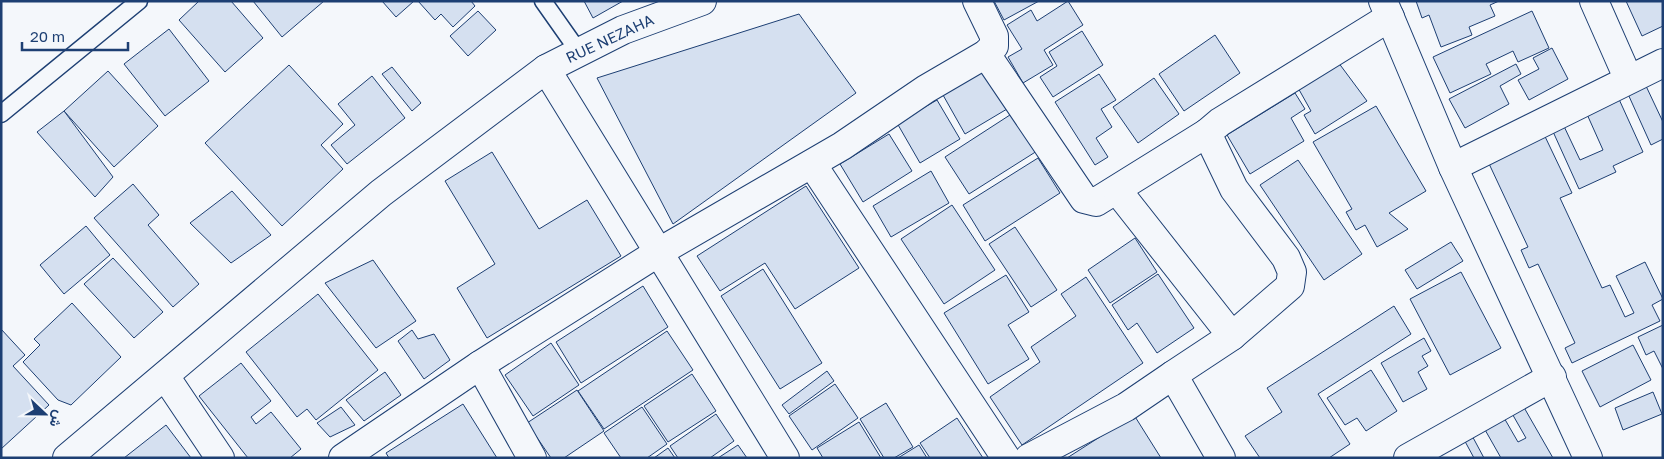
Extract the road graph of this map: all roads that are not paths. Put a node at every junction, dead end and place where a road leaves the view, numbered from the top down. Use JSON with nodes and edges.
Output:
{"nodes":[{"id":1,"x":139,"y":1,"type":"edge"},
{"id":2,"x":544,"y":1,"type":"edge"},
{"id":3,"x":702,"y":1,"type":"edge"},
{"id":4,"x":977,"y":1,"type":"edge"},
{"id":5,"x":1594,"y":1,"type":"edge"},
{"id":6,"x":1386,"y":9,"type":"edge"},
{"id":7,"x":579,"y":52,"type":"junction"},
{"id":8,"x":986,"y":54,"type":"junction"},
{"id":9,"x":1663,"y":63,"type":"edge"},
{"id":10,"x":546,"y":69,"type":"junction"},
{"id":11,"x":1628,"y":78,"type":"junction"},
{"id":12,"x":1,"y":114,"type":"edge"},
{"id":13,"x":1207,"y":133,"type":"junction"},
{"id":14,"x":812,"y":164,"type":"junction"},
{"id":15,"x":1453,"y":167,"type":"junction"},
{"id":16,"x":1117,"y":190,"type":"junction"},
{"id":17,"x":659,"y":252,"type":"junction"},
{"id":18,"x":1232,"y":336,"type":"junction"},
{"id":19,"x":480,"y":365,"type":"junction"},
{"id":20,"x":1173,"y":375,"type":"junction"},
{"id":21,"x":165,"y":376,"type":"junction"},
{"id":22,"x":1552,"y":377,"type":"junction"},
{"id":23,"x":67,"y":458,"type":"edge"},
{"id":24,"x":220,"y":458,"type":"edge"},
{"id":25,"x":343,"y":458,"type":"edge"},
{"id":26,"x":532,"y":458,"type":"edge"},
{"id":27,"x":785,"y":458,"type":"edge"},
{"id":28,"x":1006,"y":458,"type":"edge"},
{"id":29,"x":1029,"y":458,"type":"edge"},
{"id":30,"x":1221,"y":458,"type":"edge"},
{"id":31,"x":1408,"y":458,"type":"edge"},
{"id":32,"x":1588,"y":458,"type":"edge"}],
"edges":[{"from":1,"to":12,"type":"lane"},
{"from":2,"to":7,"type":"lane"},
{"from":3,"to":7,"type":"street","name":"RUE NEZAHA"},
{"from":4,"to":8,"type":"street"},
{"from":5,"to":11,"type":"street"},
{"from":6,"to":13,"type":"street"},
{"from":6,"to":15,"type":"street"},
{"from":7,"to":10,"type":"street","name":"RUE NEZAHA"},
{"from":8,"to":14,"type":"street"},
{"from":8,"to":16,"type":"street"},
{"from":9,"to":11,"type":"street"},
{"from":10,"to":17,"type":"street"},
{"from":10,"to":21,"type":"street","name":"RUE NEZAHA"},
{"from":11,"to":15,"type":"street"},
{"from":13,"to":16,"type":"street"},
{"from":13,"to":18,"type":"street"},
{"from":14,"to":17,"type":"street"},
{"from":14,"to":28,"type":"street"},
{"from":15,"to":22,"type":"street"},
{"from":16,"to":18,"type":"street"},
{"from":17,"to":19,"type":"street"},
{"from":17,"to":27,"type":"street"},
{"from":18,"to":20,"type":"street"},
{"from":19,"to":25,"type":"street"},
{"from":19,"to":26,"type":"street"},
{"from":20,"to":29,"type":"street"},
{"from":20,"to":30,"type":"street"},
{"from":21,"to":23,"type":"street","name":"RUE NEZAHA"},
{"from":21,"to":24,"type":"street"},
{"from":22,"to":31,"type":"street"},
{"from":22,"to":32,"type":"street"}]}
